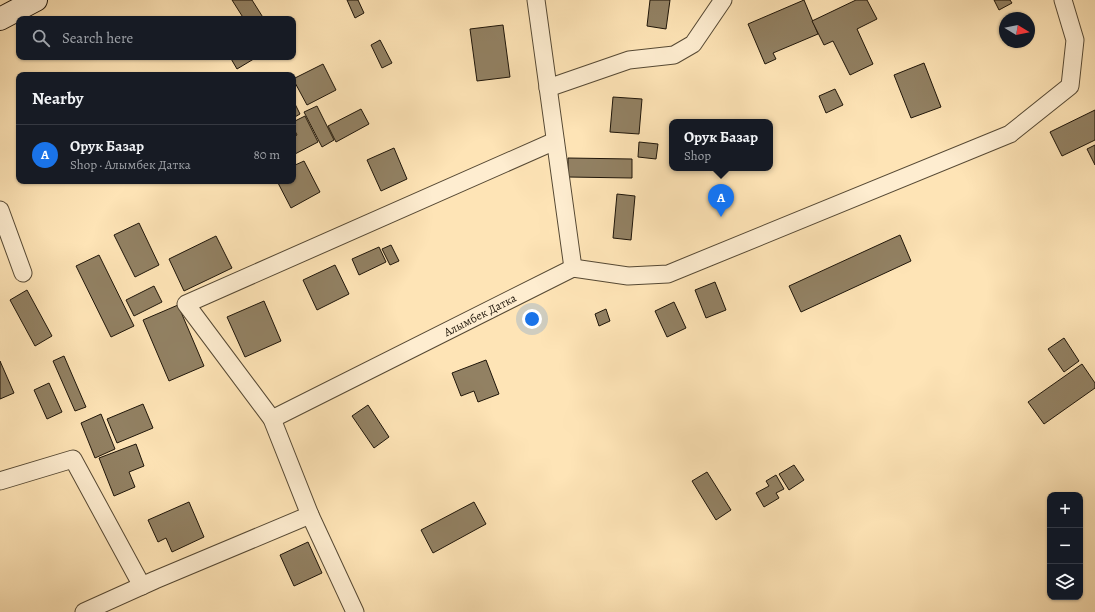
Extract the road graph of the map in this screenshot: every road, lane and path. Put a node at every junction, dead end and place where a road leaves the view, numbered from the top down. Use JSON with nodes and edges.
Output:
{"nodes":[{"id":1,"x":536,"y":0,"type":"edge"},
{"id":2,"x":723,"y":0,"type":"edge"},
{"id":3,"x":1063,"y":0,"type":"edge"},
{"id":4,"x":30,"y":3,"type":"edge"},
{"id":5,"x":0,"y":19,"type":"edge"},
{"id":6,"x":548,"y":88,"type":"junction"},
{"id":7,"x":555,"y":141,"type":"junction"},
{"id":8,"x":0,"y":210,"type":"edge"},
{"id":9,"x":573,"y":268,"type":"junction"},
{"id":10,"x":23,"y":273,"type":"dead end"},
{"id":11,"x":272,"y":419,"type":"junction"},
{"id":12,"x":0,"y":481,"type":"edge"},
{"id":13,"x":310,"y":515,"type":"junction"},
{"id":14,"x":142,"y":586,"type":"junction"},
{"id":15,"x":84,"y":612,"type":"edge"},
{"id":16,"x":355,"y":612,"type":"edge"}],
"edges":[{"from":1,"to":6,"type":"street"},
{"from":2,"to":6,"type":"street"},
{"from":3,"to":9,"type":"street"},
{"from":4,"to":5,"type":"street"},
{"from":6,"to":7,"type":"street"},
{"from":7,"to":9,"type":"street"},
{"from":7,"to":11,"type":"street"},
{"from":8,"to":10,"type":"street"},
{"from":9,"to":11,"type":"street","name":"Алымбек Датка"},
{"from":11,"to":13,"type":"street"},
{"from":12,"to":14,"type":"street"},
{"from":13,"to":14,"type":"street"},
{"from":13,"to":16,"type":"street"},
{"from":14,"to":15,"type":"street"}]}
